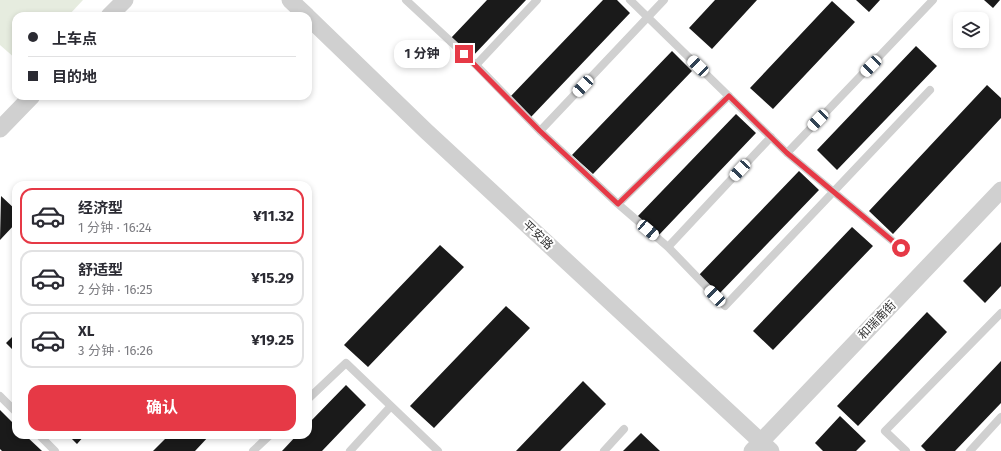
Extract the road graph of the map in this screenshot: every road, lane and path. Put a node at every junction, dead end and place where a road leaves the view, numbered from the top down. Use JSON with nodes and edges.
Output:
{"nodes":[{"id":1,"x":125,"y":0,"type":"edge"},
{"id":2,"x":290,"y":0,"type":"edge"},
{"id":3,"x":406,"y":0,"type":"edge"},
{"id":4,"x":537,"y":0,"type":"edge"},
{"id":5,"x":630,"y":0,"type":"edge"},
{"id":6,"x":664,"y":0,"type":"edge"},
{"id":7,"x":933,"y":0,"type":"edge"},
{"id":8,"x":113,"y":12,"type":"edge"},
{"id":9,"x":302,"y":12,"type":"edge"},
{"id":10,"x":647,"y":17,"type":"junction"},
{"id":11,"x":312,"y":22,"type":"edge"},
{"id":12,"x":476,"y":65,"type":"junction"},
{"id":13,"x":930,"y":90,"type":"dead end"},
{"id":14,"x":729,"y":96,"type":"junction"},
{"id":15,"x":28,"y":100,"type":"edge"},
{"id":16,"x":0,"y":129,"type":"edge"},
{"id":17,"x":540,"y":131,"type":"junction"},
{"id":18,"x":771,"y":137,"type":"junction"},
{"id":19,"x":787,"y":153,"type":"junction"},
{"id":20,"x":1001,"y":190,"type":"edge"},
{"id":21,"x":833,"y":191,"type":"junction"},
{"id":22,"x":618,"y":204,"type":"junction"},
{"id":23,"x":668,"y":247,"type":"junction"},
{"id":24,"x":901,"y":248,"type":"dead end"},
{"id":25,"x":1001,"y":313,"type":"edge"},
{"id":26,"x":312,"y":395,"type":"edge"},
{"id":27,"x":0,"y":396,"type":"edge"},
{"id":28,"x":391,"y":406,"type":"junction"},
{"id":29,"x":12,"y":408,"type":"edge"},
{"id":30,"x":1001,"y":417,"type":"edge"},
{"id":31,"x":624,"y":430,"type":"dead end"},
{"id":32,"x":43,"y":439,"type":"edge"},
{"id":33,"x":266,"y":439,"type":"edge"},
{"id":34,"x":761,"y":448,"type":"edge"},
{"id":35,"x":55,"y":451,"type":"edge"},
{"id":36,"x":253,"y":451,"type":"edge"},
{"id":37,"x":350,"y":451,"type":"edge"},
{"id":38,"x":438,"y":451,"type":"edge"},
{"id":39,"x":604,"y":451,"type":"edge"},
{"id":40,"x":906,"y":451,"type":"edge"},
{"id":41,"x":970,"y":451,"type":"edge"}],
"edges":[{"from":1,"to":8,"type":"street"},
{"from":2,"to":9,"type":"street","name":"平安路"},
{"from":3,"to":12,"type":"lane"},
{"from":4,"to":12,"type":"lane"},
{"from":5,"to":10,"type":"lane"},
{"from":6,"to":10,"type":"lane"},
{"from":7,"to":19,"type":"lane"},
{"from":10,"to":14,"type":"lane"},
{"from":10,"to":17,"type":"lane"},
{"from":11,"to":34,"type":"street","name":"平安路"},
{"from":12,"to":17,"type":"lane"},
{"from":13,"to":21,"type":"lane"},
{"from":14,"to":18,"type":"lane"},
{"from":14,"to":22,"type":"lane"},
{"from":15,"to":16,"type":"street"},
{"from":17,"to":22,"type":"lane"},
{"from":18,"to":19,"type":"lane"},
{"from":18,"to":23,"type":"lane"},
{"from":19,"to":21,"type":"lane"},
{"from":20,"to":34,"type":"street","name":"和瑞南街"},
{"from":21,"to":23,"type":"lane"},
{"from":21,"to":24,"type":"lane"},
{"from":22,"to":23,"type":"lane"},
{"from":25,"to":40,"type":"lane"},
{"from":26,"to":28,"type":"lane"},
{"from":27,"to":29,"type":"lane"},
{"from":28,"to":37,"type":"lane"},
{"from":28,"to":38,"type":"lane"},
{"from":30,"to":41,"type":"lane"},
{"from":31,"to":39,"type":"lane"},
{"from":32,"to":35,"type":"lane"},
{"from":33,"to":36,"type":"lane"}]}
